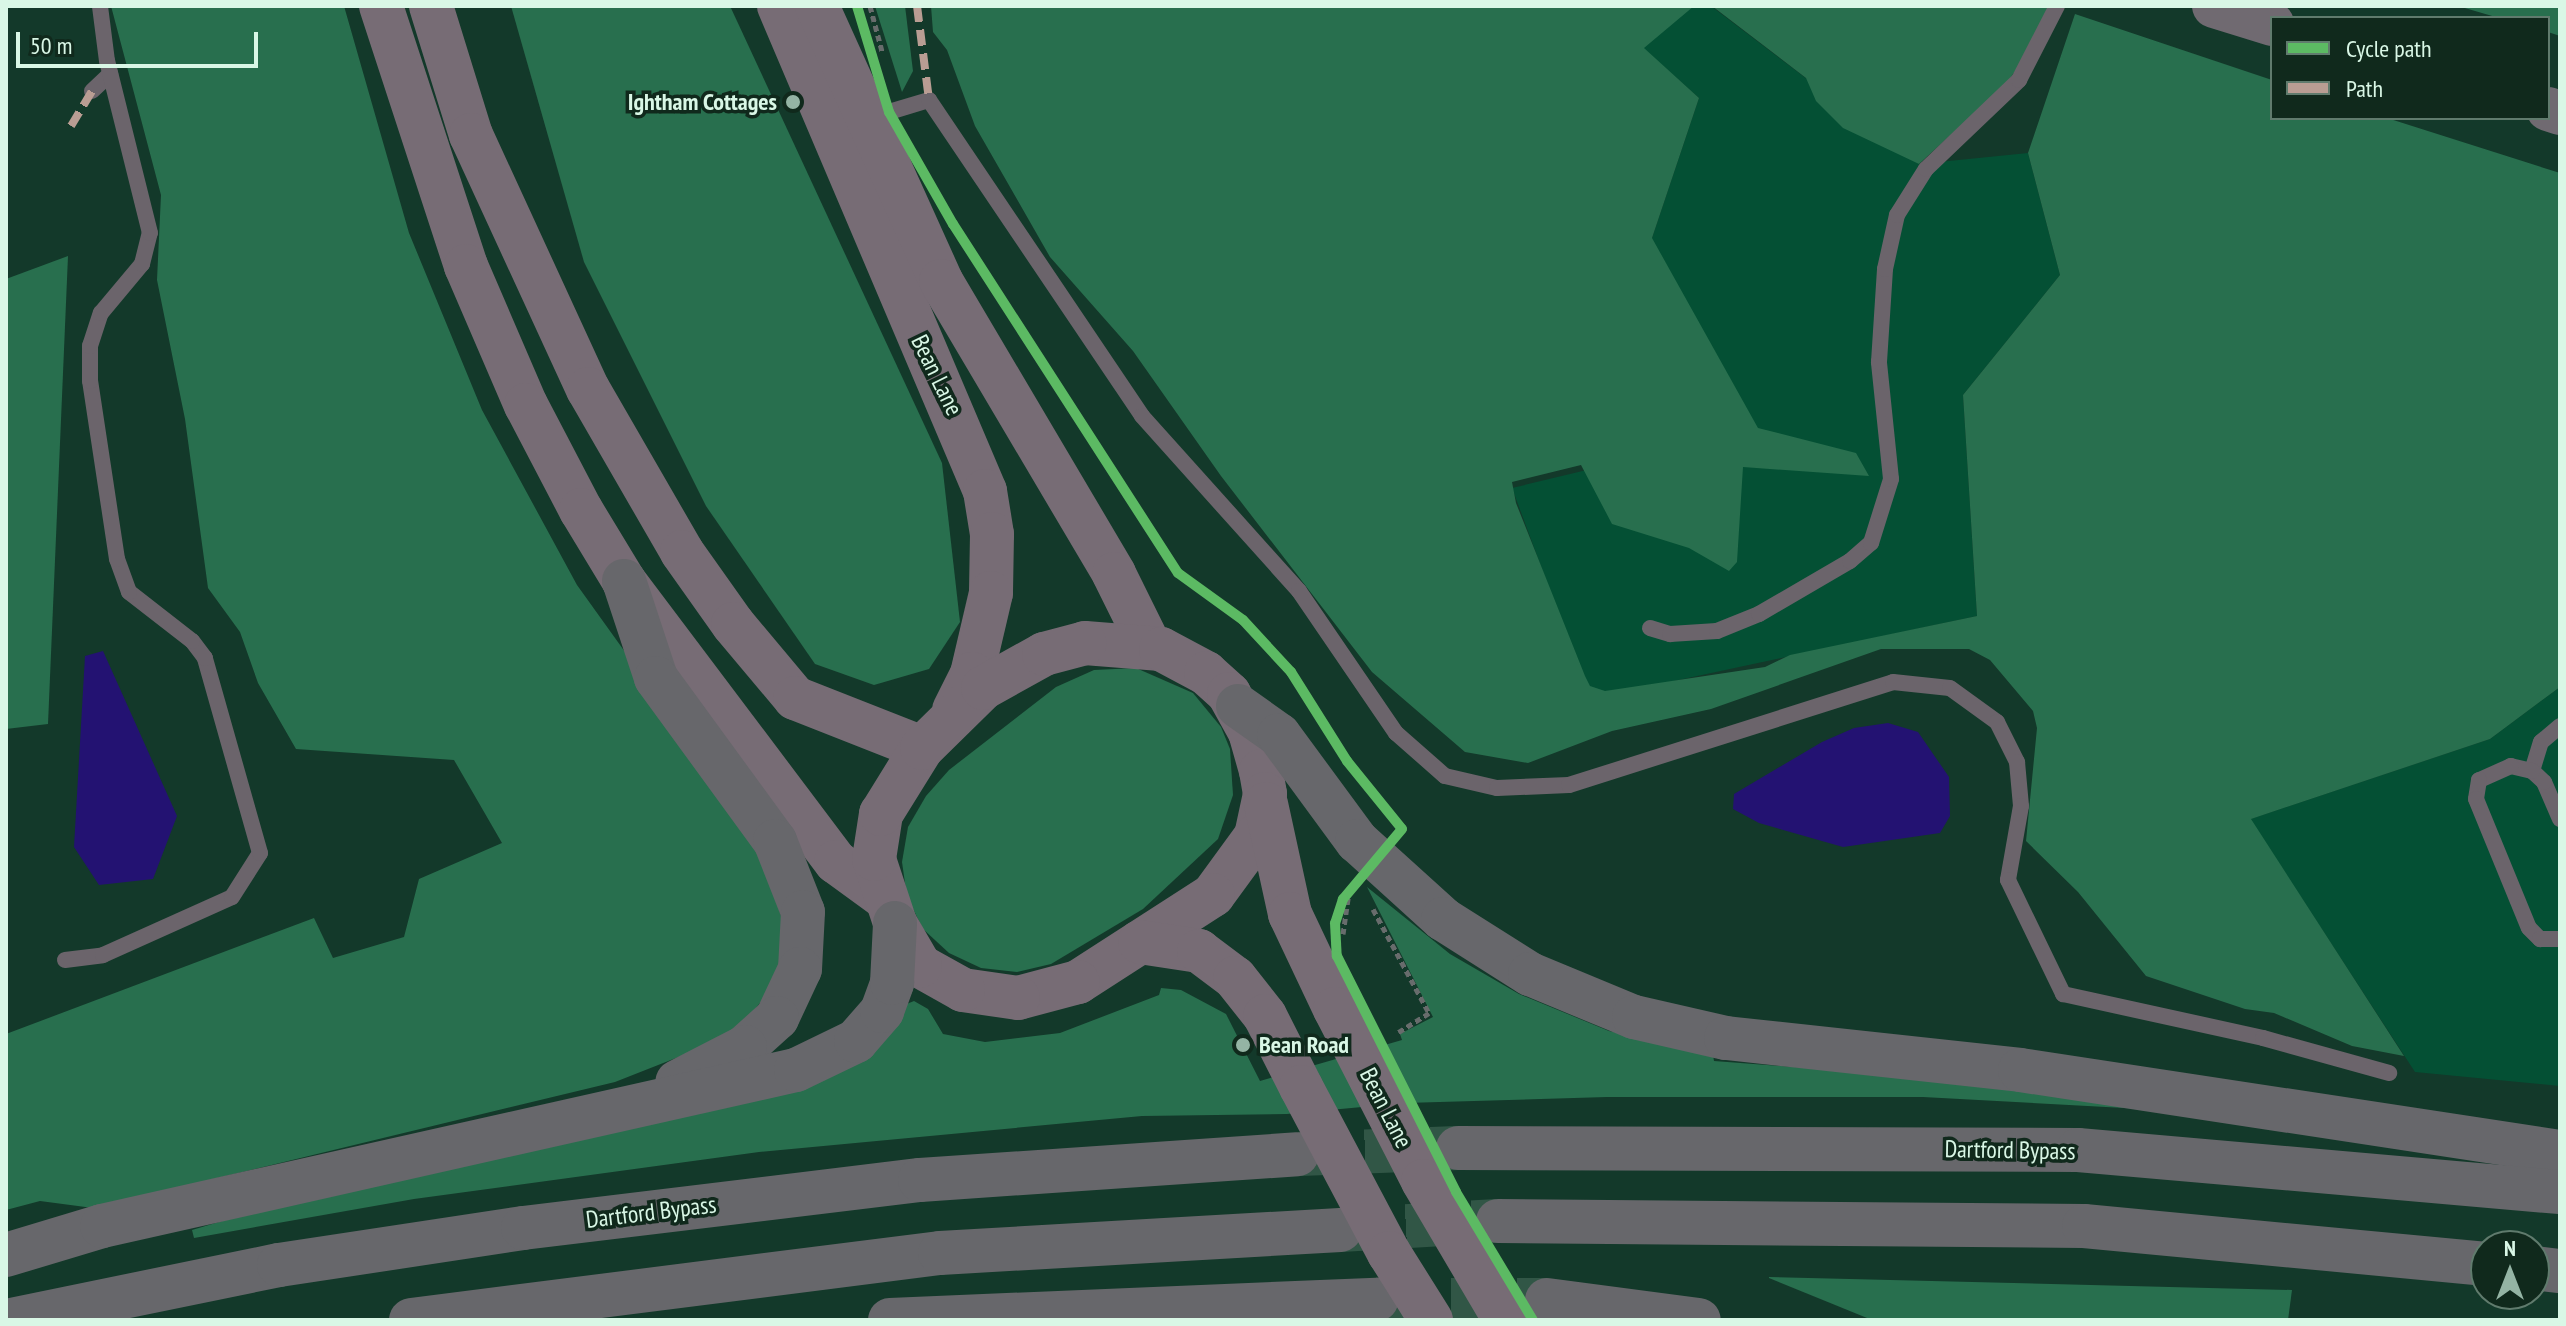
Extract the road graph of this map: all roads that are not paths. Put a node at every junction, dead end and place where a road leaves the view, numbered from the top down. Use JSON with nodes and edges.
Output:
{"nodes":[{"id":1,"x":100,"y":6,"type":"edge"},
{"id":2,"x":381,"y":6,"type":"edge"},
{"id":3,"x":431,"y":6,"type":"edge"},
{"id":4,"x":779,"y":6,"type":"edge"},
{"id":5,"x":817,"y":6,"type":"edge"},
{"id":6,"x":2057,"y":6,"type":"edge"},
{"id":7,"x":2214,"y":6,"type":"edge"},
{"id":8,"x":2270,"y":23,"type":"edge"},
{"id":9,"x":110,"y":74,"type":"junction"},
{"id":10,"x":92,"y":91,"type":"dead end"},
{"id":11,"x":869,"y":127,"type":"junction"},
{"id":12,"x":624,"y":581,"type":"junction"},
{"id":13,"x":1650,"y":628,"type":"dead end"},
{"id":14,"x":1150,"y":647,"type":"junction"},
{"id":15,"x":1238,"y":706,"type":"junction"},
{"id":16,"x":2560,"y":726,"type":"edge"},
{"id":17,"x":922,"y":748,"type":"junction"},
{"id":18,"x":2532,"y":771,"type":"junction"},
{"id":19,"x":1265,"y":794,"type":"junction"},
{"id":20,"x":2560,"y":819,"type":"edge"},
{"id":21,"x":890,"y":910,"type":"junction"},
{"id":22,"x":2560,"y":939,"type":"edge"},
{"id":23,"x":1140,"y":942,"type":"junction"},
{"id":24,"x":65,"y":960,"type":"dead end"},
{"id":25,"x":2389,"y":1073,"type":"dead end"},
{"id":26,"x":656,"y":1098,"type":"junction"},
{"id":27,"x":1458,"y":1148,"type":"tunnel mouth"},
{"id":28,"x":2560,"y":1152,"type":"edge"},
{"id":29,"x":1297,"y":1154,"type":"tunnel mouth"},
{"id":30,"x":2560,"y":1192,"type":"edge"},
{"id":31,"x":1498,"y":1221,"type":"tunnel mouth"},
{"id":32,"x":1340,"y":1230,"type":"tunnel mouth"},
{"id":33,"x":6,"y":1255,"type":"edge"},
{"id":34,"x":2470,"y":1262,"type":"edge"},
{"id":35,"x":1377,"y":1300,"type":"tunnel mouth"},
{"id":36,"x":1547,"y":1300,"type":"tunnel mouth"},
{"id":37,"x":11,"y":1320,"type":"edge"},
{"id":38,"x":411,"y":1320,"type":"edge"},
{"id":39,"x":890,"y":1320,"type":"edge"},
{"id":40,"x":1431,"y":1320,"type":"edge"},
{"id":41,"x":1505,"y":1320,"type":"edge"},
{"id":42,"x":1699,"y":1320,"type":"edge"}],
"edges":[{"from":1,"to":9,"type":"lane"},
{"from":2,"to":12,"type":"main road"},
{"from":3,"to":17,"type":"main road"},
{"from":4,"to":17,"type":"main road","name":"Bean Lane"},
{"from":5,"to":11,"type":"main road","name":"Bean Lane"},
{"from":6,"to":13,"type":"lane"},
{"from":7,"to":8,"type":"main road"},
{"from":9,"to":10,"type":"lane"},
{"from":9,"to":24,"type":"lane"},
{"from":11,"to":14,"type":"main road","name":"Bean Lane"},
{"from":11,"to":25,"type":"lane"},
{"from":12,"to":21,"type":"main road"},
{"from":12,"to":26,"type":"highway"},
{"from":14,"to":15,"type":"main road"},
{"from":14,"to":17,"type":"main road"},
{"from":15,"to":19,"type":"main road","name":"Bean Lane"},
{"from":15,"to":28,"type":"highway"},
{"from":16,"to":18,"type":"lane"},
{"from":17,"to":21,"type":"main road"},
{"from":18,"to":20,"type":"lane"},
{"from":18,"to":22,"type":"lane"},
{"from":19,"to":23,"type":"main road"},
{"from":19,"to":41,"type":"main road","name":"Bean Lane","bridge":true},
{"from":21,"to":23,"type":"main road"},
{"from":21,"to":26,"type":"highway"},
{"from":23,"to":40,"type":"main road","bridge":true},
{"from":26,"to":33,"type":"highway"},
{"from":27,"to":30,"type":"highway","name":"Dartford Bypass"},
{"from":29,"to":37,"type":"highway","name":"Dartford Bypass"},
{"from":31,"to":34,"type":"highway"},
{"from":32,"to":38,"type":"highway"},
{"from":35,"to":39,"type":"highway"},
{"from":36,"to":42,"type":"highway"}]}
